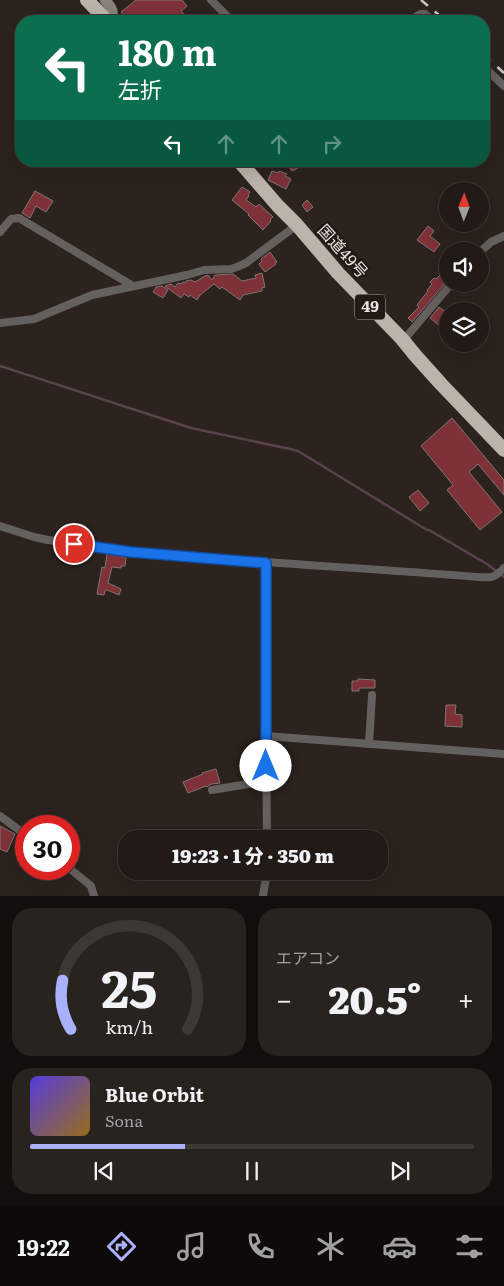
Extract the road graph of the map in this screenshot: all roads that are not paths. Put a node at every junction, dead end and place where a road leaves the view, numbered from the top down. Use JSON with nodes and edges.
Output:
{"nodes":[{"id":1,"x":87,"y":0,"type":"edge"},
{"id":2,"x":105,"y":0,"type":"edge"},
{"id":3,"x":211,"y":0,"type":"edge"},
{"id":4,"x":103,"y":15,"type":"edge"},
{"id":5,"x":112,"y":15,"type":"edge"},
{"id":6,"x":225,"y":15,"type":"edge"},
{"id":7,"x":490,"y":73,"type":"edge"},
{"id":8,"x":504,"y":86,"type":"edge"},
{"id":9,"x":244,"y":167,"type":"edge"},
{"id":10,"x":297,"y":225,"type":"junction"},
{"id":11,"x":0,"y":232,"type":"edge"},
{"id":12,"x":504,"y":236,"type":"edge"},
{"id":13,"x":489,"y":244,"type":"edge"},
{"id":14,"x":133,"y":286,"type":"junction"},
{"id":15,"x":444,"y":292,"type":"edge"},
{"id":16,"x":0,"y":322,"type":"edge"},
{"id":17,"x":402,"y":338,"type":"junction"},
{"id":18,"x":504,"y":450,"type":"edge"},
{"id":19,"x":0,"y":526,"type":"edge"},
{"id":20,"x":266,"y":563,"type":"junction"},
{"id":21,"x":504,"y":568,"type":"edge"},
{"id":22,"x":372,"y":695,"type":"dead end"},
{"id":23,"x":266,"y":736,"type":"junction"},
{"id":24,"x":369,"y":744,"type":"junction"},
{"id":25,"x":504,"y":754,"type":"edge"},
{"id":26,"x":266,"y":781,"type":"junction"},
{"id":27,"x":212,"y":790,"type":"dead end"},
{"id":28,"x":0,"y":816,"type":"edge"},
{"id":29,"x":15,"y":827,"type":"edge"},
{"id":30,"x":267,"y":830,"type":"edge"},
{"id":31,"x":80,"y":877,"type":"edge"},
{"id":32,"x":266,"y":880,"type":"edge"},
{"id":33,"x":94,"y":896,"type":"edge"},
{"id":34,"x":263,"y":896,"type":"edge"}],
"edges":[{"from":1,"to":4,"type":"highway"},
{"from":2,"to":5,"type":"main road"},
{"from":3,"to":6,"type":"street"},
{"from":7,"to":8,"type":"street"},
{"from":9,"to":10,"type":"highway","name":"国道49号","number":"49"},
{"from":10,"to":14,"type":"street"},
{"from":10,"to":17,"type":"highway","name":"国道49号","number":"49"},
{"from":11,"to":14,"type":"street"},
{"from":12,"to":13,"type":"street"},
{"from":14,"to":16,"type":"street"},
{"from":15,"to":17,"type":"street"},
{"from":17,"to":18,"type":"highway","name":"国道49号","number":"49"},
{"from":19,"to":20,"type":"street"},
{"from":20,"to":21,"type":"street"},
{"from":20,"to":23,"type":"street"},
{"from":22,"to":24,"type":"street"},
{"from":23,"to":24,"type":"street"},
{"from":23,"to":26,"type":"street"},
{"from":24,"to":25,"type":"street"},
{"from":26,"to":27,"type":"street"},
{"from":26,"to":30,"type":"street"},
{"from":28,"to":29,"type":"street"},
{"from":31,"to":33,"type":"street"},
{"from":32,"to":34,"type":"street"}]}
